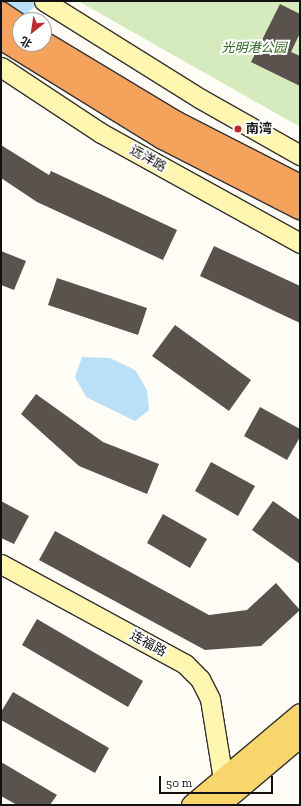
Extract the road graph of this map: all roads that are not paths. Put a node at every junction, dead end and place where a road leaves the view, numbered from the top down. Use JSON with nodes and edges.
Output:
{"nodes":[{"id":1,"x":50,"y":5,"type":"edge"},
{"id":2,"x":1,"y":13,"type":"edge"},
{"id":3,"x":12,"y":21,"type":"edge"},
{"id":4,"x":1,"y":38,"type":"edge"},
{"id":5,"x":52,"y":48,"type":"edge"},
{"id":6,"x":3,"y":69,"type":"edge"},
{"id":7,"x":300,"y":155,"type":"edge"},
{"id":8,"x":300,"y":186,"type":"edge"},
{"id":9,"x":300,"y":208,"type":"edge"},
{"id":10,"x":300,"y":243,"type":"edge"},
{"id":11,"x":1,"y":564,"type":"edge"},
{"id":12,"x":300,"y":714,"type":"edge"},
{"id":13,"x":300,"y":736,"type":"edge"},
{"id":14,"x":223,"y":779,"type":"junction"},
{"id":15,"x":192,"y":805,"type":"edge"},
{"id":16,"x":218,"y":805,"type":"edge"}],
"edges":[{"from":1,"to":7,"type":"main road"},
{"from":2,"to":3,"type":"highway"},
{"from":4,"to":9,"type":"highway"},
{"from":5,"to":8,"type":"highway"},
{"from":6,"to":10,"type":"main road","name":"远洋路"},
{"from":11,"to":14,"type":"main road","name":"连福路"},
{"from":12,"to":14,"type":"main road"},
{"from":13,"to":16,"type":"main road"},
{"from":14,"to":15,"type":"main road"}]}
